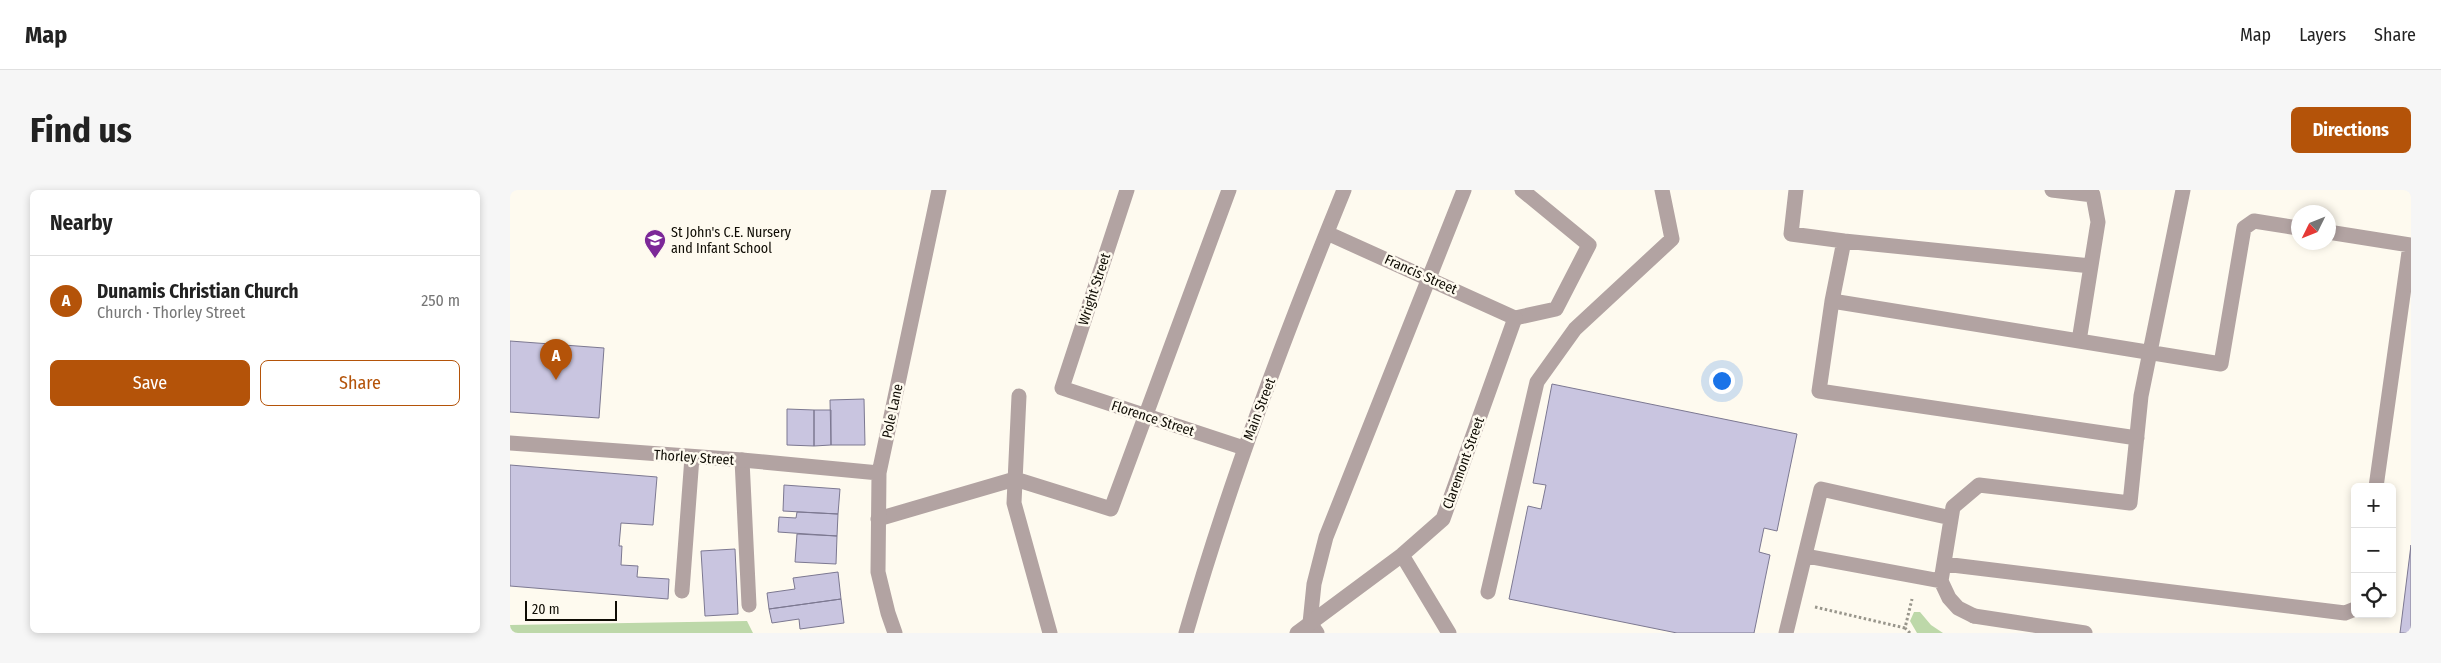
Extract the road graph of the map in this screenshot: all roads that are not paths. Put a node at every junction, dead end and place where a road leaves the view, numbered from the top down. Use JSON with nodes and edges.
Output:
{"nodes":[{"id":1,"x":939,"y":190,"type":"edge"},
{"id":2,"x":1127,"y":190,"type":"edge"},
{"id":3,"x":1229,"y":190,"type":"edge"},
{"id":4,"x":1344,"y":190,"type":"edge"},
{"id":5,"x":1464,"y":190,"type":"edge"},
{"id":6,"x":1522,"y":190,"type":"edge"},
{"id":7,"x":1662,"y":190,"type":"edge"},
{"id":8,"x":1796,"y":190,"type":"edge"},
{"id":9,"x":2052,"y":190,"type":"edge"},
{"id":10,"x":2183,"y":190,"type":"edge"},
{"id":11,"x":2291,"y":227,"type":"edge"},
{"id":12,"x":1327,"y":233,"type":"junction"},
{"id":13,"x":2336,"y":233,"type":"edge"},
{"id":14,"x":1844,"y":241,"type":"junction"},
{"id":15,"x":2410,"y":244,"type":"edge"},
{"id":16,"x":2091,"y":266,"type":"junction"},
{"id":17,"x":1430,"y":278,"type":"junction"},
{"id":18,"x":1832,"y":301,"type":"junction"},
{"id":19,"x":1515,"y":318,"type":"junction"},
{"id":20,"x":2079,"y":341,"type":"junction"},
{"id":21,"x":2150,"y":353,"type":"junction"},
{"id":22,"x":1062,"y":388,"type":"joint"},
{"id":23,"x":1019,"y":396,"type":"dead end"},
{"id":24,"x":1146,"y":416,"type":"junction"},
{"id":25,"x":2137,"y":438,"type":"junction"},
{"id":26,"x":510,"y":443,"type":"edge"},
{"id":27,"x":1244,"y":448,"type":"junction"},
{"id":28,"x":692,"y":457,"type":"junction"},
{"id":29,"x":742,"y":460,"type":"junction"},
{"id":30,"x":879,"y":473,"type":"junction"},
{"id":31,"x":1015,"y":479,"type":"junction"},
{"id":32,"x":2377,"y":483,"type":"edge"},
{"id":33,"x":1951,"y":518,"type":"junction"},
{"id":34,"x":878,"y":519,"type":"junction"},
{"id":35,"x":1402,"y":555,"type":"junction"},
{"id":36,"x":1806,"y":556,"type":"junction"},
{"id":37,"x":1944,"y":564,"type":"junction"},
{"id":38,"x":1941,"y":581,"type":"junction"},
{"id":39,"x":682,"y":591,"type":"dead end"},
{"id":40,"x":1488,"y":592,"type":"dead end"},
{"id":41,"x":749,"y":605,"type":"dead end"},
{"id":42,"x":2351,"y":611,"type":"edge"},
{"id":43,"x":1314,"y":628,"type":"edge"},
{"id":44,"x":895,"y":633,"type":"edge"},
{"id":45,"x":1050,"y":633,"type":"edge"},
{"id":46,"x":1186,"y":633,"type":"edge"},
{"id":47,"x":1297,"y":633,"type":"edge"},
{"id":48,"x":1449,"y":633,"type":"edge"},
{"id":49,"x":1786,"y":633,"type":"edge"},
{"id":50,"x":2085,"y":633,"type":"edge"}],
"edges":[{"from":1,"to":30,"type":"street","name":"Pole Lane"},
{"from":2,"to":22,"type":"street","name":"Wright Street"},
{"from":3,"to":24,"type":"street"},
{"from":4,"to":12,"type":"street","name":"Main Street"},
{"from":5,"to":17,"type":"street"},
{"from":6,"to":19,"type":"street"},
{"from":7,"to":40,"type":"street"},
{"from":8,"to":14,"type":"street"},
{"from":9,"to":16,"type":"street"},
{"from":10,"to":21,"type":"street"},
{"from":11,"to":21,"type":"street"},
{"from":12,"to":17,"type":"street","name":"Francis Street"},
{"from":12,"to":27,"type":"street","name":"Main Street"},
{"from":13,"to":15,"type":"street"},
{"from":14,"to":16,"type":"street"},
{"from":14,"to":18,"type":"street"},
{"from":15,"to":32,"type":"street"},
{"from":16,"to":20,"type":"street"},
{"from":17,"to":19,"type":"street","name":"Francis Street"},
{"from":17,"to":43,"type":"street"},
{"from":18,"to":20,"type":"street"},
{"from":18,"to":25,"type":"street"},
{"from":19,"to":35,"type":"street","name":"Claremont Street"},
{"from":20,"to":21,"type":"street"},
{"from":21,"to":25,"type":"street"},
{"from":22,"to":24,"type":"street","name":"Florence Street"},
{"from":23,"to":31,"type":"street"},
{"from":24,"to":27,"type":"street","name":"Florence Street"},
{"from":24,"to":31,"type":"street"},
{"from":25,"to":33,"type":"street"},
{"from":26,"to":28,"type":"street","name":"Thorley Street"},
{"from":27,"to":46,"type":"street","name":"Main Street"},
{"from":28,"to":29,"type":"street","name":"Thorley Street"},
{"from":28,"to":39,"type":"street"},
{"from":29,"to":30,"type":"street","name":"Thorley Street"},
{"from":29,"to":41,"type":"street"},
{"from":30,"to":34,"type":"street","name":"Pole Lane"},
{"from":31,"to":34,"type":"street"},
{"from":31,"to":45,"type":"street"},
{"from":33,"to":36,"type":"street"},
{"from":33,"to":37,"type":"street"},
{"from":34,"to":44,"type":"street","name":"Pole Lane"},
{"from":35,"to":43,"type":"street","name":"Claremont Street"},
{"from":35,"to":48,"type":"street"},
{"from":36,"to":38,"type":"street"},
{"from":36,"to":49,"type":"street"},
{"from":37,"to":38,"type":"street"},
{"from":37,"to":42,"type":"street"},
{"from":38,"to":50,"type":"street"},
{"from":43,"to":47,"type":"street","name":"Claremont Street"}]}
